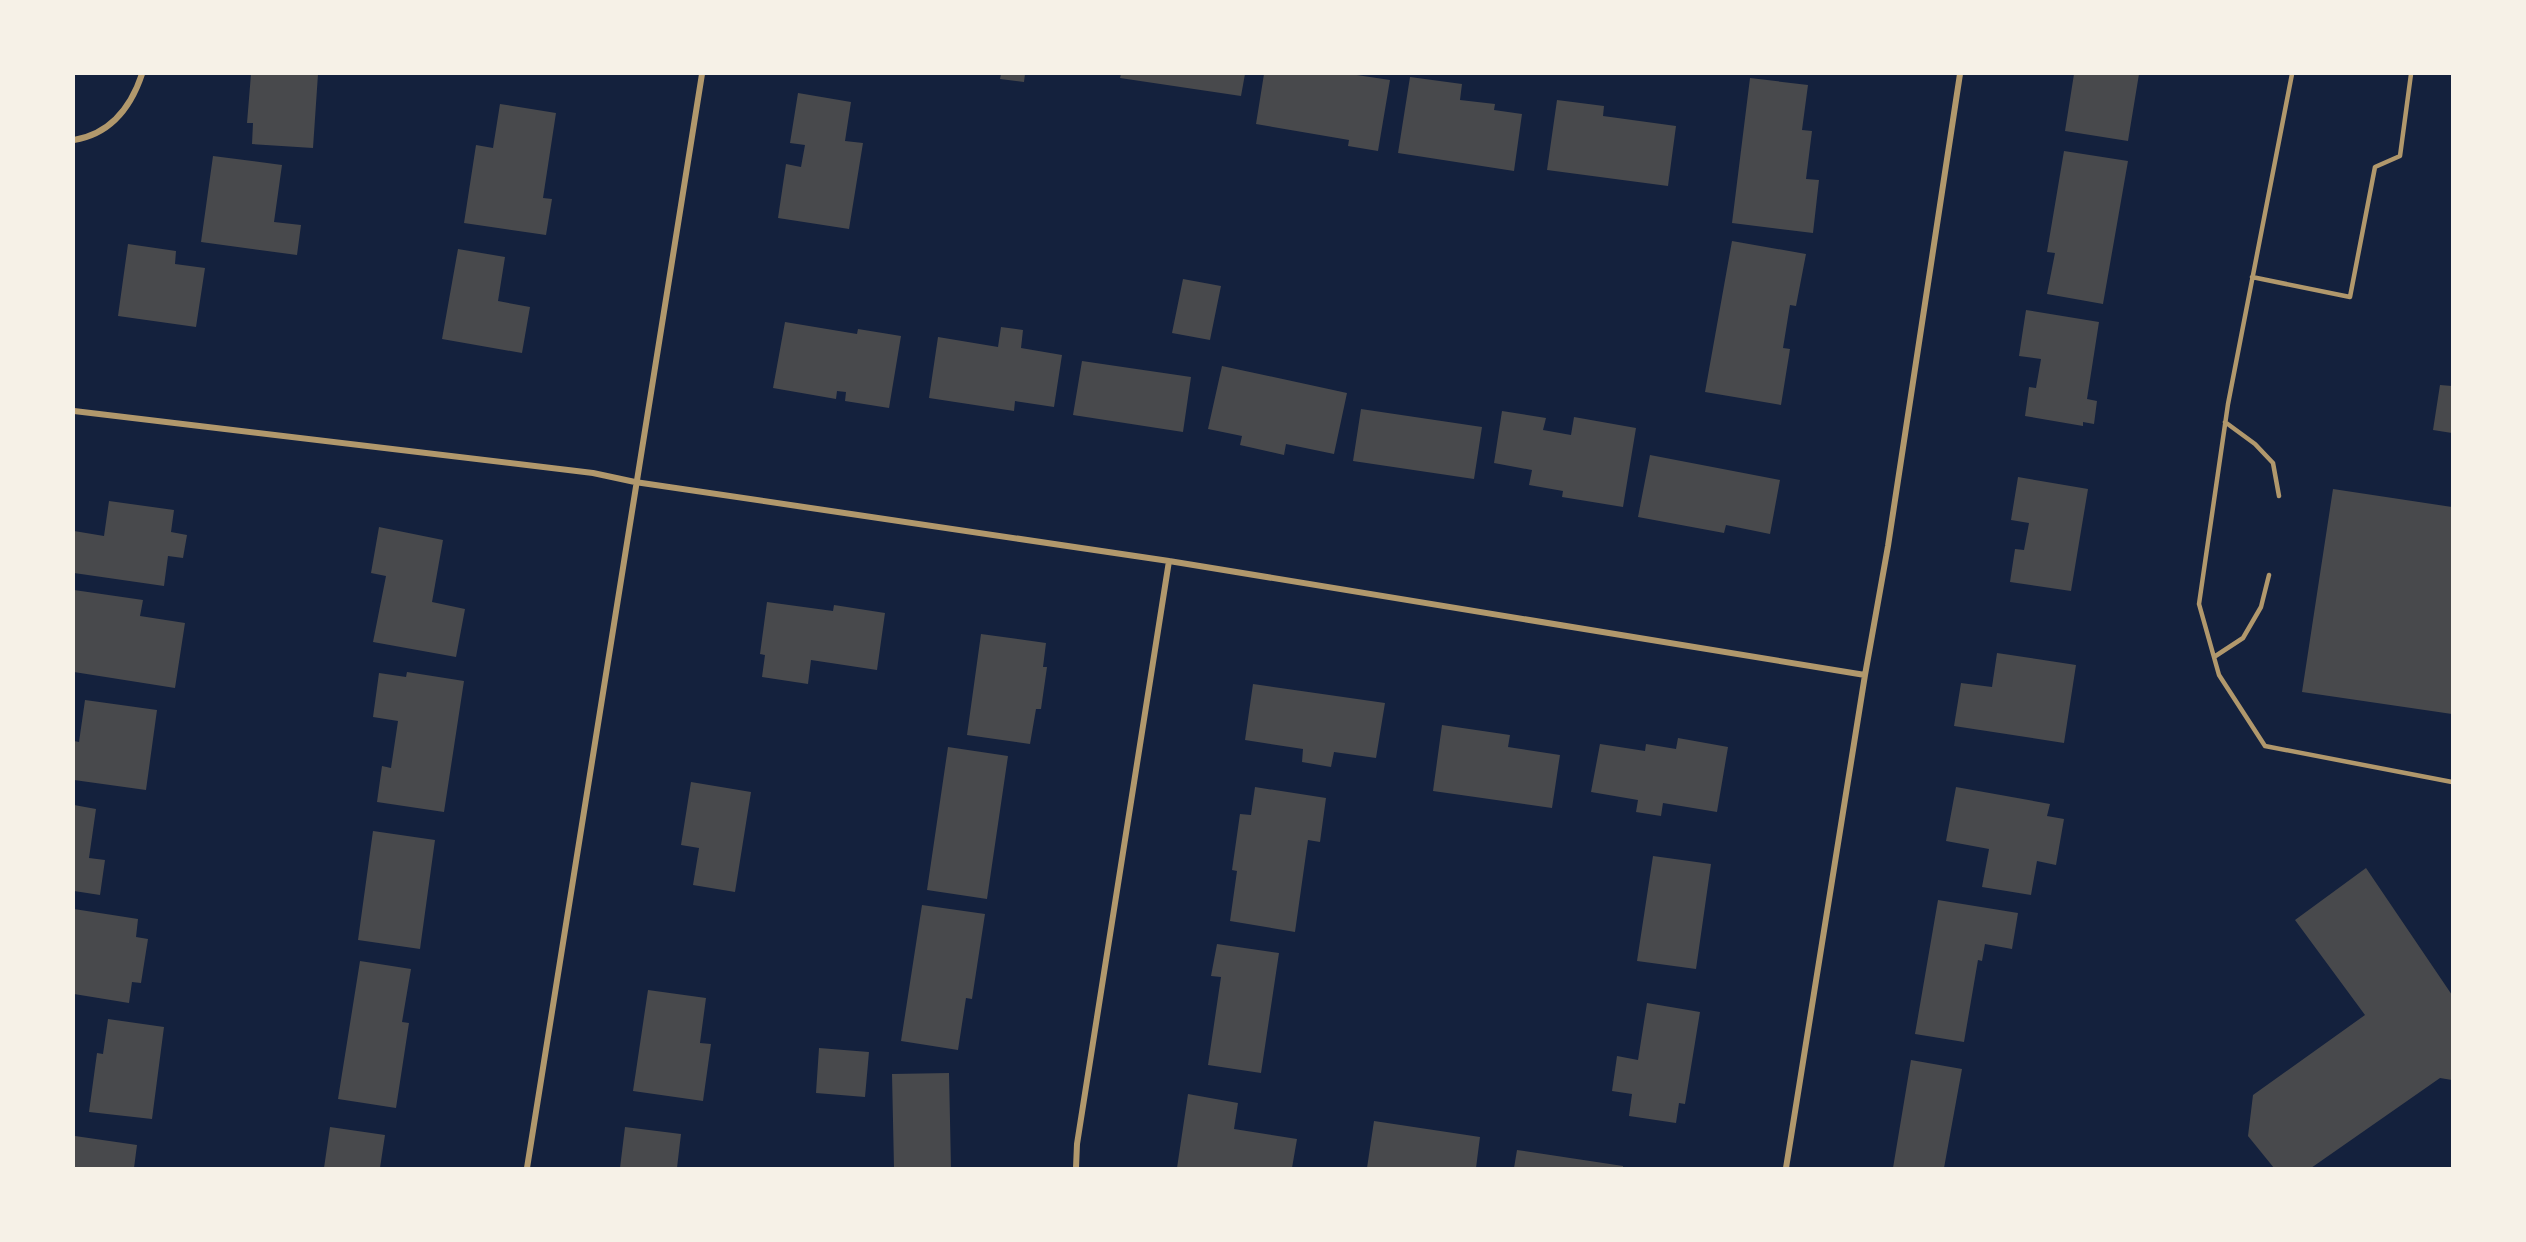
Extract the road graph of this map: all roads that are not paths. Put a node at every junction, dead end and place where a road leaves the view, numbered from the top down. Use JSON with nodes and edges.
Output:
{"nodes":[{"id":1,"x":141,"y":74,"type":"edge"},
{"id":2,"x":702,"y":74,"type":"edge"},
{"id":3,"x":1960,"y":74,"type":"edge"},
{"id":4,"x":2292,"y":74,"type":"edge"},
{"id":5,"x":2411,"y":74,"type":"edge"},
{"id":6,"x":74,"y":140,"type":"edge"},
{"id":7,"x":2252,"y":277,"type":"junction"},
{"id":8,"x":74,"y":411,"type":"edge"},
{"id":9,"x":2225,"y":422,"type":"junction"},
{"id":10,"x":635,"y":482,"type":"junction"},
{"id":11,"x":2279,"y":496,"type":"dead end"},
{"id":12,"x":1169,"y":561,"type":"junction"},
{"id":13,"x":2269,"y":575,"type":"dead end"},
{"id":14,"x":2214,"y":657,"type":"junction"},
{"id":15,"x":1865,"y":675,"type":"junction"},
{"id":16,"x":2452,"y":782,"type":"edge"},
{"id":17,"x":527,"y":1168,"type":"edge"},
{"id":18,"x":1076,"y":1168,"type":"edge"},
{"id":19,"x":1786,"y":1168,"type":"edge"}],
"edges":[{"from":1,"to":6,"type":"street"},
{"from":2,"to":10,"type":"street"},
{"from":3,"to":15,"type":"street"},
{"from":4,"to":7,"type":"lane"},
{"from":5,"to":7,"type":"lane"},
{"from":7,"to":9,"type":"lane"},
{"from":8,"to":10,"type":"street"},
{"from":9,"to":11,"type":"lane"},
{"from":9,"to":14,"type":"lane"},
{"from":10,"to":12,"type":"street"},
{"from":10,"to":17,"type":"street"},
{"from":12,"to":15,"type":"street"},
{"from":12,"to":18,"type":"street"},
{"from":13,"to":14,"type":"lane"},
{"from":14,"to":16,"type":"lane"},
{"from":15,"to":19,"type":"street"}]}
